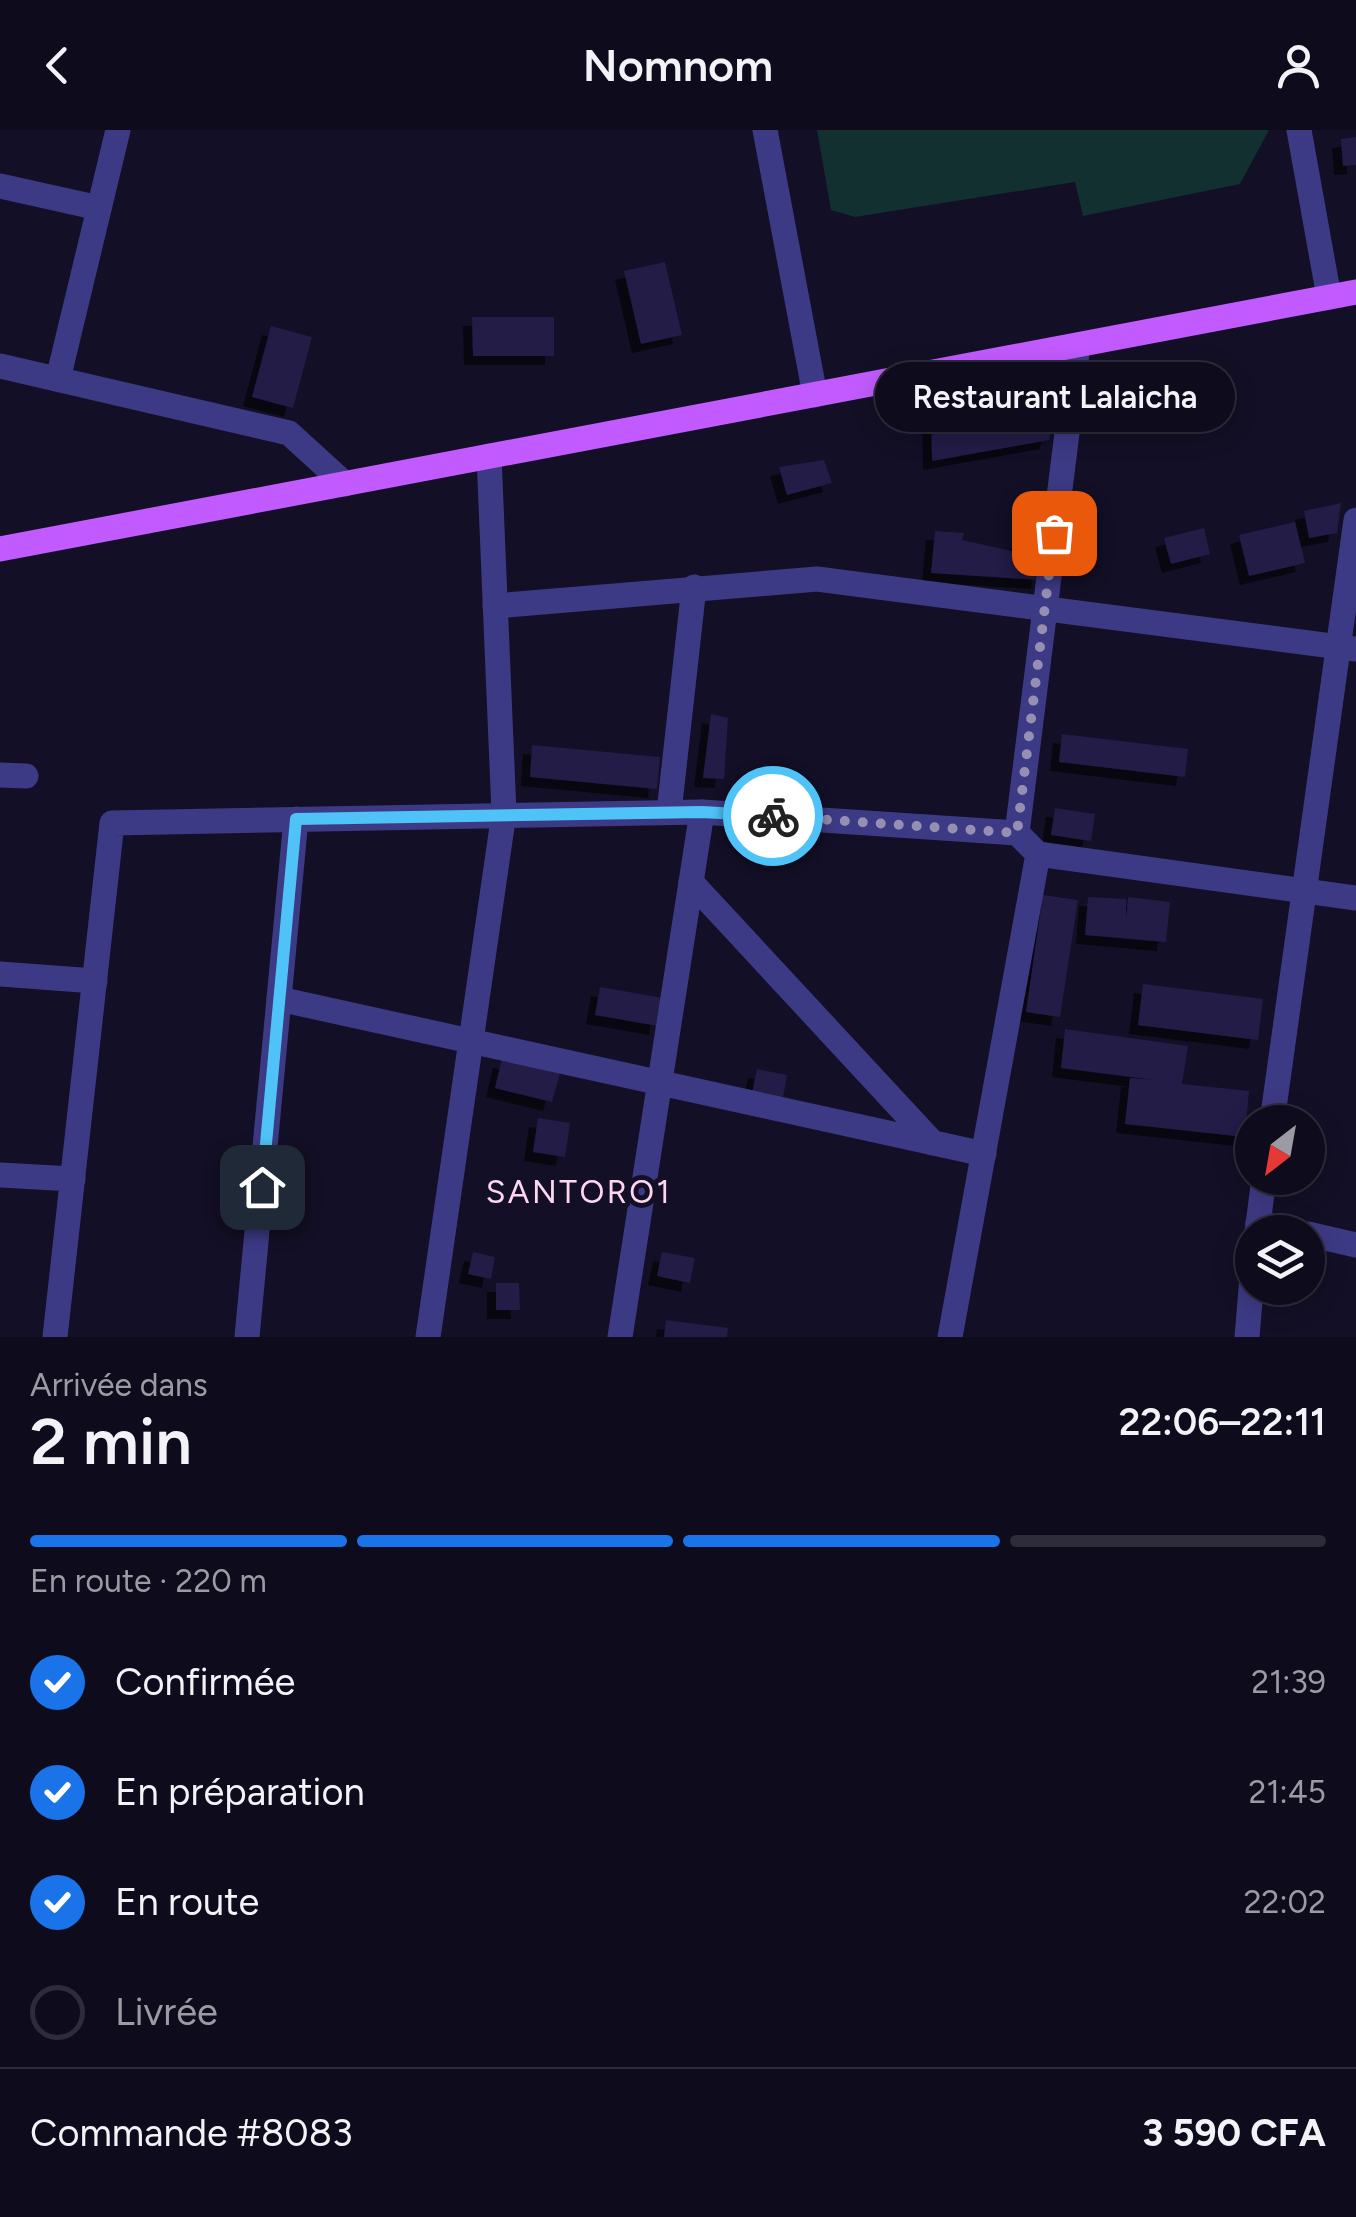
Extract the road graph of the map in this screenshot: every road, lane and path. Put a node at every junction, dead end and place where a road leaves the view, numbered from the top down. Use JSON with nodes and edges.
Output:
{"nodes":[{"id":1,"x":118,"y":130,"type":"edge"},
{"id":2,"x":766,"y":130,"type":"edge"},
{"id":3,"x":1299,"y":130,"type":"edge"},
{"id":4,"x":0,"y":186,"type":"edge"},
{"id":5,"x":99,"y":208,"type":"junction"},
{"id":6,"x":1356,"y":292,"type":"edge"},
{"id":7,"x":1329,"y":297,"type":"junction"},
{"id":8,"x":1078,"y":345,"type":"junction"},
{"id":9,"x":0,"y":366,"type":"edge"},
{"id":10,"x":58,"y":379,"type":"junction"},
{"id":11,"x":815,"y":395,"type":"junction"},
{"id":12,"x":489,"y":456,"type":"junction"},
{"id":13,"x":345,"y":484,"type":"junction"},
{"id":14,"x":1356,"y":520,"type":"edge"},
{"id":15,"x":0,"y":549,"type":"edge"},
{"id":16,"x":694,"y":586,"type":"junction"},
{"id":17,"x":495,"y":606,"type":"junction"},
{"id":18,"x":1044,"y":608,"type":"junction"},
{"id":19,"x":1347,"y":648,"type":"edge"},
{"id":20,"x":0,"y":774,"type":"edge"},
{"id":21,"x":26,"y":776,"type":"dead end"},
{"id":22,"x":669,"y":812,"type":"junction"},
{"id":23,"x":702,"y":812,"type":"junction"},
{"id":24,"x":504,"y":813,"type":"junction"},
{"id":25,"x":296,"y":819,"type":"junction"},
{"id":26,"x":1017,"y":833,"type":"junction"},
{"id":27,"x":1038,"y":854,"type":"junction"},
{"id":28,"x":691,"y":882,"type":"junction"},
{"id":29,"x":1304,"y":890,"type":"junction"},
{"id":30,"x":1356,"y":898,"type":"edge"},
{"id":31,"x":0,"y":974,"type":"edge"},
{"id":32,"x":95,"y":981,"type":"junction"},
{"id":33,"x":279,"y":999,"type":"junction"},
{"id":34,"x":471,"y":1041,"type":"junction"},
{"id":35,"x":660,"y":1083,"type":"junction"},
{"id":36,"x":1274,"y":1105,"type":"edge"},
{"id":37,"x":934,"y":1143,"type":"junction"},
{"id":38,"x":984,"y":1154,"type":"junction"},
{"id":39,"x":0,"y":1175,"type":"edge"},
{"id":40,"x":72,"y":1179,"type":"junction"},
{"id":41,"x":1325,"y":1238,"type":"edge"},
{"id":42,"x":1356,"y":1245,"type":"edge"},
{"id":43,"x":1250,"y":1305,"type":"edge"},
{"id":44,"x":55,"y":1337,"type":"edge"},
{"id":45,"x":247,"y":1337,"type":"edge"},
{"id":46,"x":428,"y":1337,"type":"edge"},
{"id":47,"x":620,"y":1337,"type":"edge"},
{"id":48,"x":950,"y":1337,"type":"edge"},
{"id":49,"x":1247,"y":1337,"type":"edge"}],
"edges":[{"from":1,"to":5,"type":"street"},
{"from":2,"to":11,"type":"street"},
{"from":3,"to":7,"type":"street"},
{"from":4,"to":5,"type":"street"},
{"from":5,"to":10,"type":"street"},
{"from":6,"to":7,"type":"main road"},
{"from":7,"to":8,"type":"main road"},
{"from":8,"to":11,"type":"main road"},
{"from":8,"to":18,"type":"street"},
{"from":9,"to":10,"type":"street"},
{"from":10,"to":13,"type":"street"},
{"from":11,"to":12,"type":"main road"},
{"from":12,"to":13,"type":"main road"},
{"from":12,"to":17,"type":"street"},
{"from":13,"to":15,"type":"main road"},
{"from":14,"to":19,"type":"street"},
{"from":16,"to":17,"type":"street"},
{"from":16,"to":18,"type":"street"},
{"from":16,"to":22,"type":"street"},
{"from":17,"to":24,"type":"street"},
{"from":18,"to":19,"type":"street"},
{"from":18,"to":26,"type":"street"},
{"from":19,"to":29,"type":"street"},
{"from":20,"to":21,"type":"street"},
{"from":22,"to":23,"type":"street"},
{"from":22,"to":24,"type":"street"},
{"from":23,"to":26,"type":"street"},
{"from":23,"to":28,"type":"street"},
{"from":24,"to":25,"type":"street"},
{"from":24,"to":34,"type":"street"},
{"from":25,"to":32,"type":"street"},
{"from":25,"to":33,"type":"street"},
{"from":26,"to":27,"type":"street"},
{"from":27,"to":29,"type":"street"},
{"from":27,"to":38,"type":"street"},
{"from":28,"to":35,"type":"street"},
{"from":28,"to":37,"type":"street"},
{"from":29,"to":30,"type":"street"},
{"from":29,"to":36,"type":"street"},
{"from":31,"to":32,"type":"street"},
{"from":32,"to":40,"type":"street"},
{"from":33,"to":34,"type":"street"},
{"from":33,"to":45,"type":"street"},
{"from":34,"to":35,"type":"street"},
{"from":34,"to":46,"type":"street"},
{"from":35,"to":37,"type":"street"},
{"from":35,"to":47,"type":"street"},
{"from":37,"to":38,"type":"street"},
{"from":38,"to":48,"type":"street"},
{"from":39,"to":40,"type":"street"},
{"from":40,"to":44,"type":"street"},
{"from":41,"to":42,"type":"street"},
{"from":43,"to":49,"type":"street"}]}
